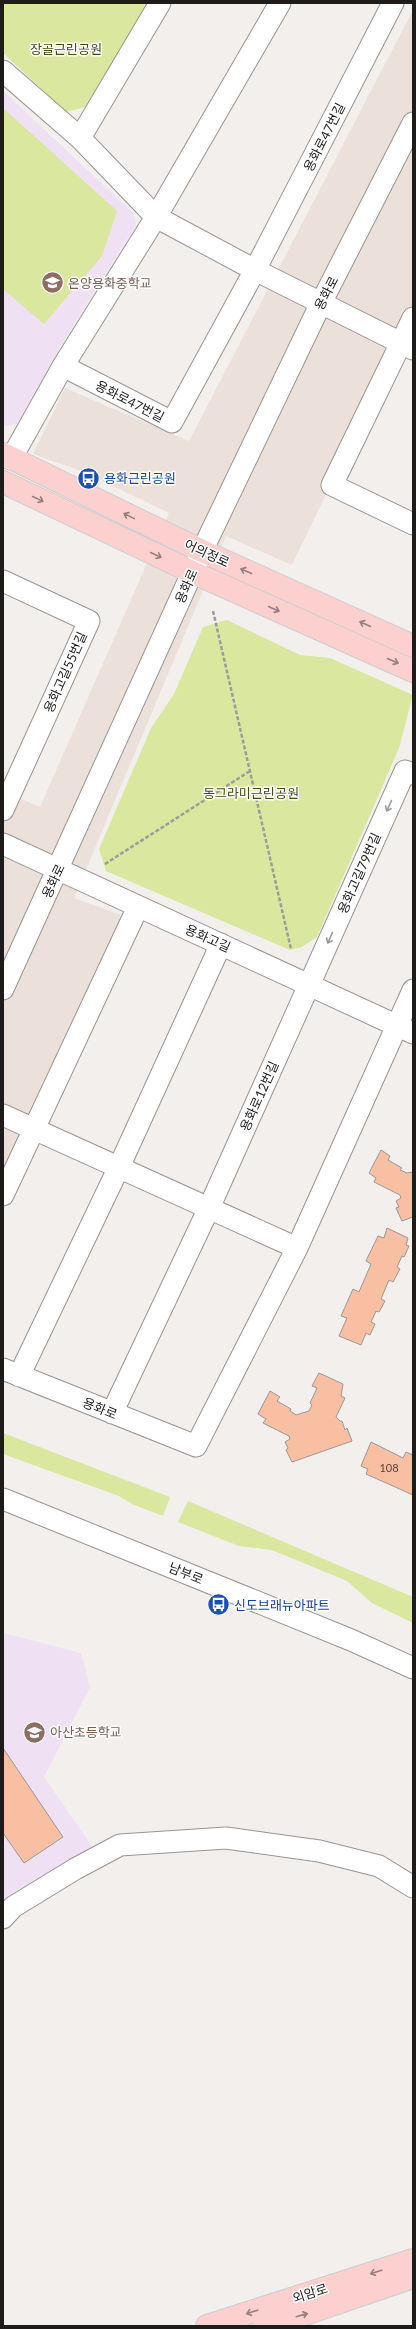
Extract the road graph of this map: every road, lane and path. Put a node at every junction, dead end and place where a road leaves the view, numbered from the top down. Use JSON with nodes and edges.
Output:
{"nodes":[{"id":1,"x":160,"y":3,"type":"edge"},
{"id":2,"x":280,"y":3,"type":"edge"},
{"id":3,"x":393,"y":3,"type":"edge"},
{"id":4,"x":3,"y":71,"type":"edge"},
{"id":5,"x":413,"y":123,"type":"edge"},
{"id":6,"x":80,"y":138,"type":"junction"},
{"id":7,"x":156,"y":217,"type":"junction"},
{"id":8,"x":256,"y":270,"type":"junction"},
{"id":9,"x":321,"y":303,"type":"junction"},
{"id":10,"x":413,"y":318,"type":"edge"},
{"id":11,"x":407,"y":346,"type":"edge"},
{"id":12,"x":63,"y":366,"type":"junction"},
{"id":13,"x":7,"y":457,"type":"edge"},
{"id":14,"x":3,"y":482,"type":"edge"},
{"id":15,"x":413,"y":524,"type":"edge"},
{"id":16,"x":202,"y":551,"type":"junction"},
{"id":17,"x":192,"y":572,"type":"junction"},
{"id":18,"x":4,"y":583,"type":"edge"},
{"id":19,"x":213,"y":611,"type":"dead end"},
{"id":20,"x":413,"y":646,"type":"edge"},
{"id":21,"x":413,"y":671,"type":"edge"},
{"id":22,"x":250,"y":772,"type":"junction"},
{"id":23,"x":409,"y":773,"type":"edge"},
{"id":24,"x":3,"y":810,"type":"edge"},
{"id":25,"x":3,"y":844,"type":"edge"},
{"id":26,"x":105,"y":864,"type":"dead end"},
{"id":27,"x":58,"y":870,"type":"junction"},
{"id":28,"x":138,"y":907,"type":"junction"},
{"id":29,"x":221,"y":944,"type":"junction"},
{"id":30,"x":291,"y":949,"type":"dead end"},
{"id":31,"x":309,"y":984,"type":"junction"},
{"id":32,"x":3,"y":989,"type":"edge"},
{"id":33,"x":413,"y":990,"type":"edge"},
{"id":34,"x":405,"y":1029,"type":"edge"},
{"id":35,"x":3,"y":1115,"type":"edge"},
{"id":36,"x":35,"y":1130,"type":"junction"},
{"id":37,"x":119,"y":1167,"type":"junction"},
{"id":38,"x":3,"y":1195,"type":"edge"},
{"id":39,"x":209,"y":1208,"type":"junction"},
{"id":40,"x":296,"y":1248,"type":"junction"},
{"id":41,"x":11,"y":1372,"type":"edge"},
{"id":42,"x":112,"y":1413,"type":"junction"},
{"id":43,"x":3,"y":1499,"type":"edge"},
{"id":44,"x":413,"y":1668,"type":"edge"},
{"id":45,"x":413,"y":1886,"type":"edge"},
{"id":46,"x":3,"y":1918,"type":"edge"},
{"id":47,"x":413,"y":2260,"type":"edge"},
{"id":48,"x":413,"y":2277,"type":"edge"},
{"id":49,"x":207,"y":2326,"type":"edge"},
{"id":50,"x":264,"y":2326,"type":"edge"}],
"edges":[{"from":1,"to":6,"type":"street"},
{"from":2,"to":7,"type":"street"},
{"from":3,"to":8,"type":"street","name":"용화로47번길"},
{"from":4,"to":6,"type":"street"},
{"from":5,"to":9,"type":"street","name":"용화로"},
{"from":6,"to":7,"type":"street"},
{"from":7,"to":8,"type":"street"},
{"from":7,"to":12,"type":"street"},
{"from":8,"to":9,"type":"street"},
{"from":8,"to":12,"type":"street","name":"용화로47번길"},
{"from":9,"to":11,"type":"street"},
{"from":9,"to":16,"type":"street","name":"용화로"},
{"from":10,"to":11,"type":"street"},
{"from":11,"to":15,"type":"street"},
{"from":12,"to":13,"type":"street"},
{"from":16,"to":13,"type":"main road","name":"어의정로","one_way":true},
{"from":14,"to":17,"type":"main road","name":"어의정로","one_way":true},
{"from":16,"to":17,"type":"street","name":"용화로"},
{"from":20,"to":16,"type":"main road","name":"어의정로","one_way":true},
{"from":17,"to":21,"type":"main road","name":"어의정로","one_way":true},
{"from":17,"to":27,"type":"street","name":"용화로"},
{"from":18,"to":24,"type":"street","name":"용화고길55번길"},
{"from":19,"to":22,"type":"path"},
{"from":22,"to":26,"type":"path"},
{"from":22,"to":30,"type":"path"},
{"from":23,"to":31,"type":"street","name":"용화고길79번길","one_way":true},
{"from":25,"to":27,"type":"street","name":"용화고길"},
{"from":27,"to":28,"type":"street","name":"용화고길"},
{"from":27,"to":32,"type":"street","name":"용화로"},
{"from":28,"to":29,"type":"street","name":"용화고길"},
{"from":28,"to":36,"type":"street"},
{"from":29,"to":31,"type":"street","name":"용화고길"},
{"from":29,"to":37,"type":"street"},
{"from":31,"to":34,"type":"street","name":"용화고길"},
{"from":31,"to":39,"type":"street","name":"용화로12번길"},
{"from":33,"to":34,"type":"street"},
{"from":34,"to":40,"type":"street"},
{"from":35,"to":36,"type":"street"},
{"from":36,"to":37,"type":"street"},
{"from":36,"to":38,"type":"street"},
{"from":37,"to":39,"type":"street"},
{"from":37,"to":41,"type":"street"},
{"from":39,"to":40,"type":"street"},
{"from":39,"to":42,"type":"street","name":"용화로12번길"},
{"from":40,"to":42,"type":"street","name":"용화로"},
{"from":41,"to":42,"type":"street","name":"용화로"},
{"from":43,"to":44,"type":"street","name":"남부로"},
{"from":45,"to":46,"type":"street"},
{"from":47,"to":49,"type":"main road","name":"외암로","one_way":true},
{"from":50,"to":48,"type":"main road","name":"외암로","one_way":true}]}
